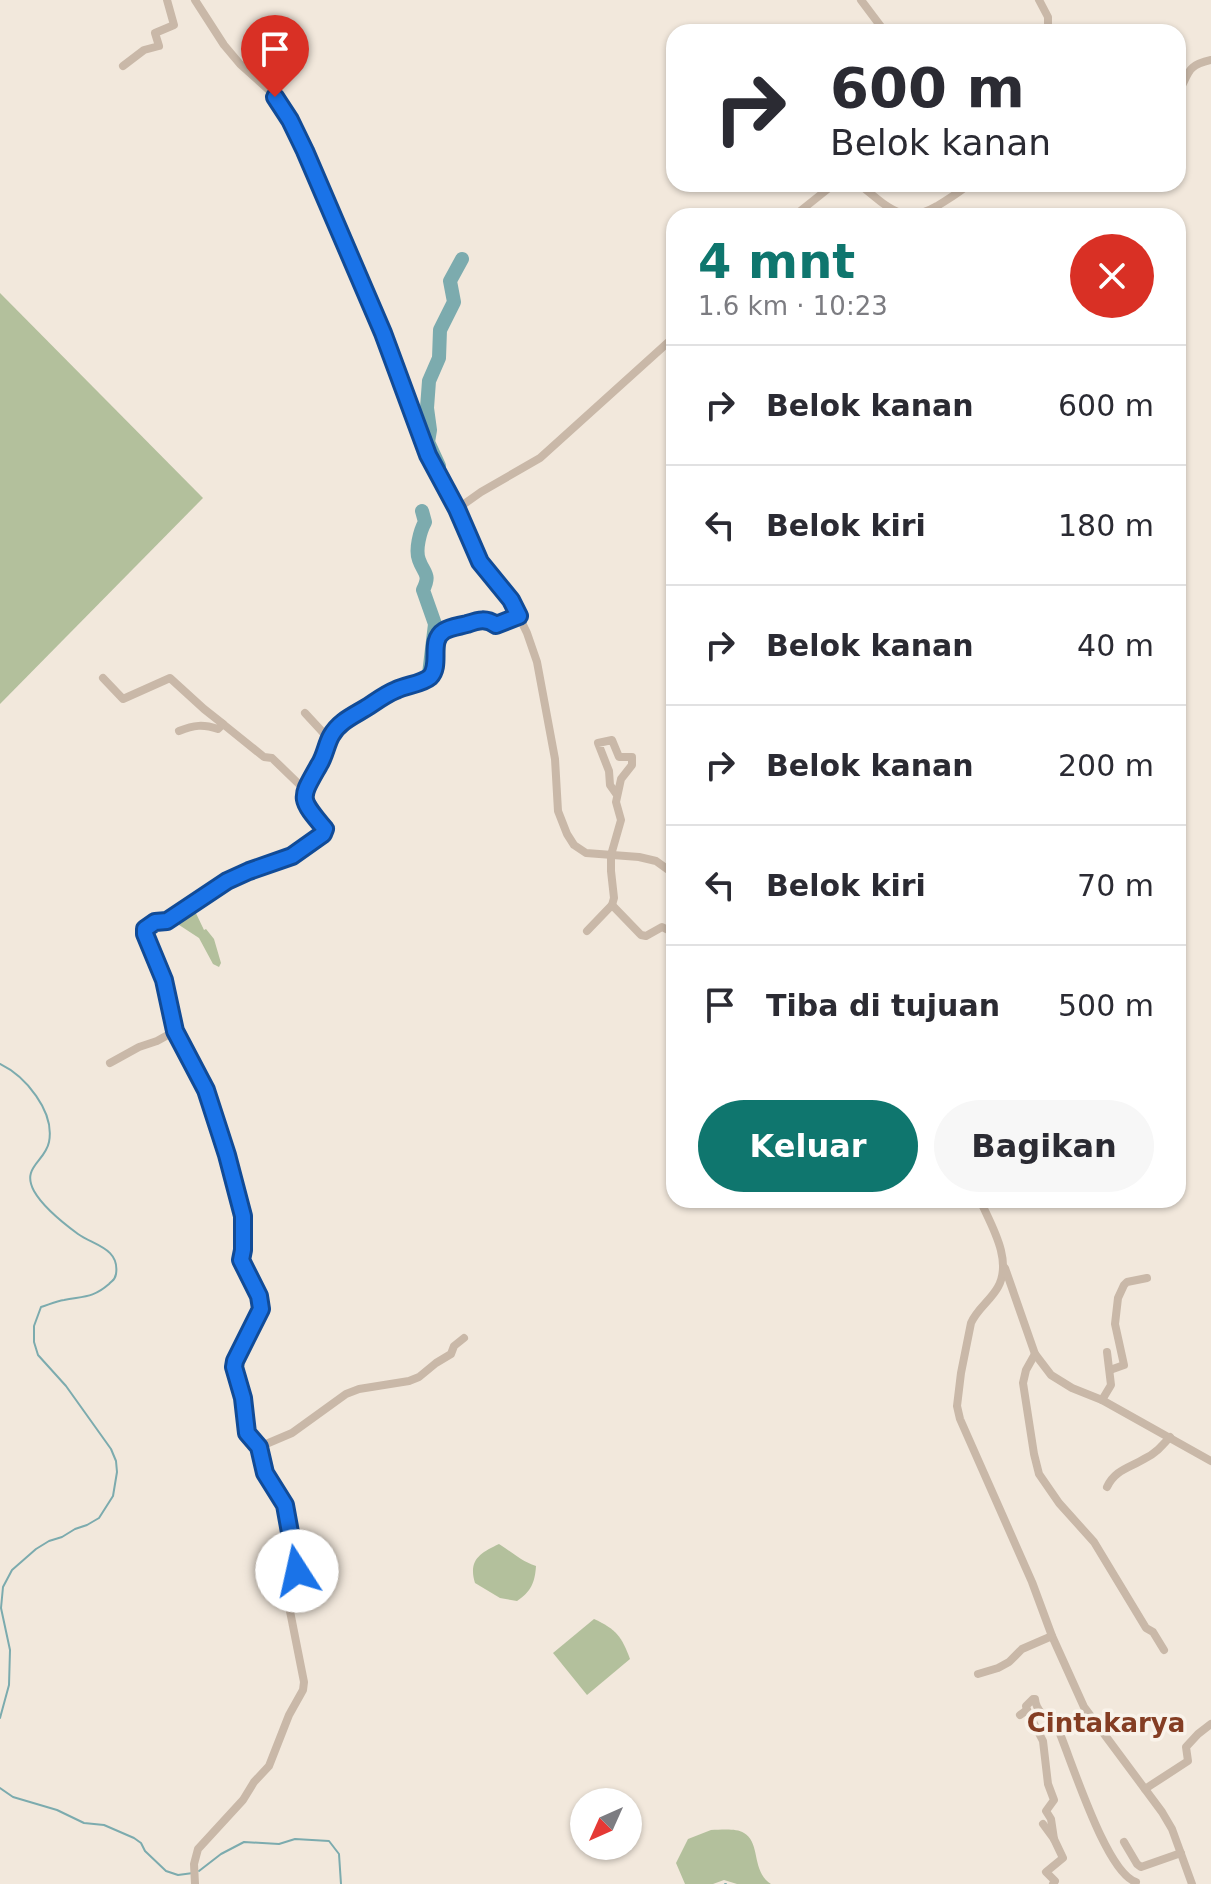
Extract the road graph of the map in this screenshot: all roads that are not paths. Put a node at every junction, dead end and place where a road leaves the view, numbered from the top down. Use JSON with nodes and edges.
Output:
{"nodes":[{"id":1,"x":167,"y":0,"type":"edge"},
{"id":2,"x":195,"y":0,"type":"edge"},
{"id":3,"x":861,"y":0,"type":"edge"},
{"id":4,"x":1039,"y":0,"type":"edge"},
{"id":5,"x":879,"y":24,"type":"edge"},
{"id":6,"x":1048,"y":24,"type":"edge"},
{"id":7,"x":1211,"y":60,"type":"edge"},
{"id":8,"x":123,"y":66,"type":"dead end"},
{"id":9,"x":1186,"y":78,"type":"edge"},
{"id":10,"x":824,"y":192,"type":"edge"},
{"id":11,"x":869,"y":192,"type":"edge"},
{"id":12,"x":957,"y":192,"type":"edge"},
{"id":13,"x":804,"y":208,"type":"edge"},
{"id":14,"x":891,"y":208,"type":"edge"},
{"id":15,"x":933,"y":208,"type":"edge"},
{"id":16,"x":666,"y":344,"type":"edge"},
{"id":17,"x":457,"y":509,"type":"junction"},
{"id":18,"x":519,"y":616,"type":"junction"},
{"id":19,"x":103,"y":678,"type":"dead end"},
{"id":20,"x":305,"y":713,"type":"dead end"},
{"id":21,"x":223,"y":724,"type":"junction"},
{"id":22,"x":179,"y":731,"type":"dead end"},
{"id":23,"x":329,"y":739,"type":"junction"},
{"id":24,"x":305,"y":790,"type":"junction"},
{"id":25,"x":617,"y":795,"type":"junction"},
{"id":26,"x":611,"y":855,"type":"junction"},
{"id":27,"x":666,"y":868,"type":"edge"},
{"id":28,"x":612,"y":905,"type":"junction"},
{"id":29,"x":666,"y":929,"type":"edge"},
{"id":30,"x":587,"y":931,"type":"dead end"},
{"id":31,"x":175,"y":1031,"type":"junction"},
{"id":32,"x":110,"y":1063,"type":"dead end"},
{"id":33,"x":983,"y":1208,"type":"edge"},
{"id":34,"x":1004,"y":1267,"type":"junction"},
{"id":35,"x":1147,"y":1278,"type":"dead end"},
{"id":36,"x":464,"y":1338,"type":"dead end"},
{"id":37,"x":1107,"y":1352,"type":"dead end"},
{"id":38,"x":1035,"y":1354,"type":"junction"},
{"id":39,"x":1110,"y":1370,"type":"junction"},
{"id":40,"x":1102,"y":1400,"type":"junction"},
{"id":41,"x":1170,"y":1437,"type":"junction"},
{"id":42,"x":259,"y":1447,"type":"junction"},
{"id":43,"x":1211,"y":1461,"type":"edge"},
{"id":44,"x":1107,"y":1487,"type":"dead end"},
{"id":45,"x":1052,"y":1636,"type":"junction"},
{"id":46,"x":1164,"y":1650,"type":"dead end"},
{"id":47,"x":978,"y":1674,"type":"dead end"},
{"id":48,"x":1211,"y":1724,"type":"edge"},
{"id":49,"x":1145,"y":1789,"type":"junction"},
{"id":50,"x":1043,"y":1824,"type":"dead end"},
{"id":51,"x":1054,"y":1839,"type":"junction"},
{"id":52,"x":1124,"y":1842,"type":"dead end"},
{"id":53,"x":1181,"y":1853,"type":"junction"},
{"id":54,"x":1141,"y":1867,"type":"junction"},
{"id":55,"x":1136,"y":1883,"type":"edge"},
{"id":56,"x":195,"y":1884,"type":"edge"},
{"id":57,"x":1053,"y":1884,"type":"edge"},
{"id":58,"x":1192,"y":1884,"type":"edge"}],
"edges":[{"from":1,"to":8,"type":"street"},
{"from":2,"to":17,"type":"street"},
{"from":3,"to":5,"type":"street"},
{"from":4,"to":6,"type":"street"},
{"from":7,"to":9,"type":"street"},
{"from":10,"to":13,"type":"street"},
{"from":11,"to":14,"type":"street"},
{"from":12,"to":15,"type":"street"},
{"from":16,"to":17,"type":"street"},
{"from":17,"to":18,"type":"street"},
{"from":18,"to":23,"type":"street"},
{"from":18,"to":26,"type":"street"},
{"from":19,"to":21,"type":"street"},
{"from":20,"to":23,"type":"street"},
{"from":21,"to":22,"type":"street"},
{"from":21,"to":24,"type":"street"},
{"from":23,"to":24,"type":"street"},
{"from":24,"to":31,"type":"street"},
{"from":25,"to":25,"type":"street"},
{"from":25,"to":26,"type":"street"},
{"from":26,"to":27,"type":"street"},
{"from":26,"to":28,"type":"street"},
{"from":28,"to":29,"type":"street"},
{"from":28,"to":30,"type":"street"},
{"from":31,"to":32,"type":"street"},
{"from":31,"to":42,"type":"street"},
{"from":33,"to":34,"type":"street"},
{"from":34,"to":38,"type":"street"},
{"from":34,"to":45,"type":"street"},
{"from":35,"to":39,"type":"street"},
{"from":36,"to":42,"type":"street"},
{"from":37,"to":39,"type":"street"},
{"from":38,"to":40,"type":"street"},
{"from":38,"to":46,"type":"street"},
{"from":39,"to":40,"type":"street"},
{"from":40,"to":41,"type":"street"},
{"from":41,"to":43,"type":"street"},
{"from":41,"to":44,"type":"street"},
{"from":42,"to":56,"type":"street"},
{"from":45,"to":47,"type":"street"},
{"from":45,"to":49,"type":"street"},
{"from":48,"to":49,"type":"street"},
{"from":49,"to":53,"type":"street"},
{"from":50,"to":51,"type":"street"},
{"from":51,"to":55,"type":"street"},
{"from":51,"to":57,"type":"street"},
{"from":52,"to":54,"type":"street"},
{"from":53,"to":54,"type":"street"},
{"from":53,"to":58,"type":"street"},
{"from":54,"to":55,"type":"street"}]}
